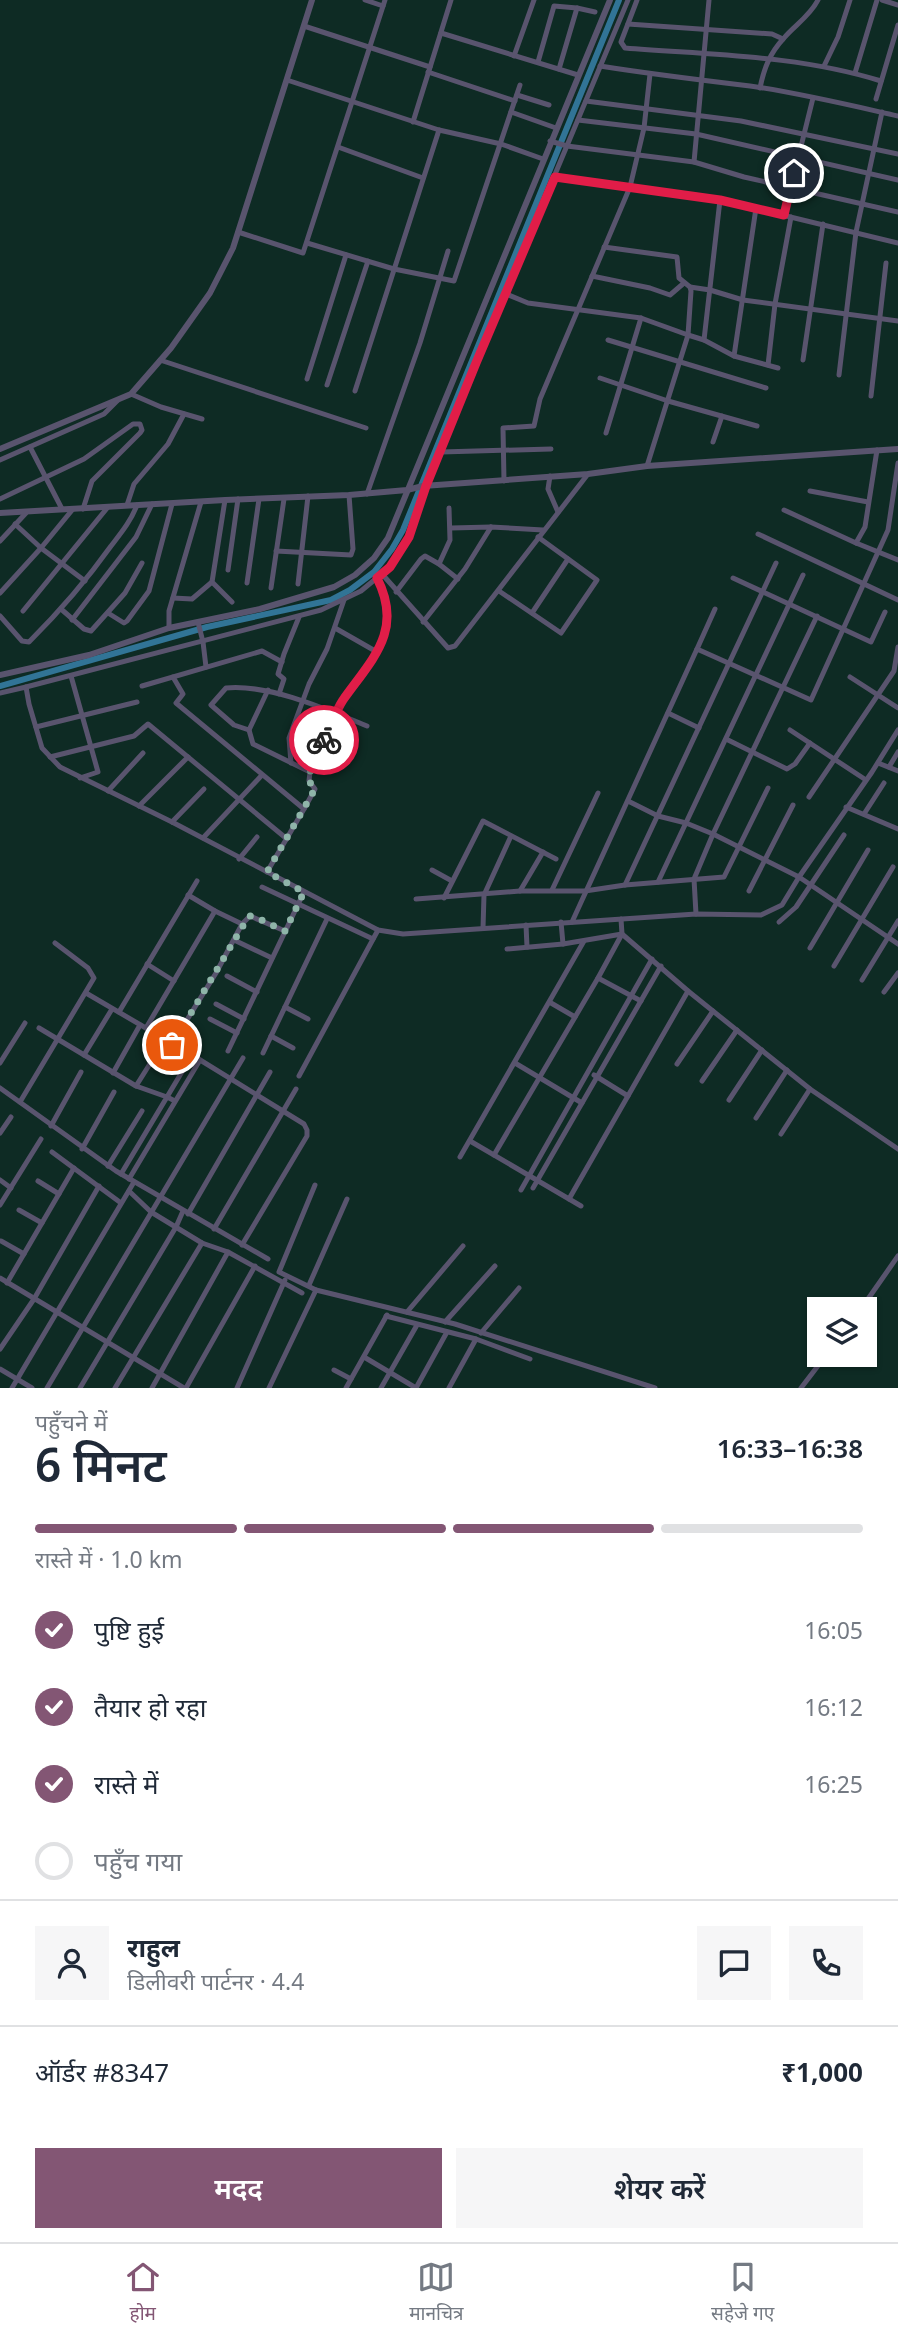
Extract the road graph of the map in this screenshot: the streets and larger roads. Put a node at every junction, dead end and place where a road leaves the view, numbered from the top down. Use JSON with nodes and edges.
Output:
{"nodes":[{"id":1,"x":312,"y":0,"type":"edge"},
{"id":2,"x":365,"y":0,"type":"edge"},
{"id":3,"x":451,"y":0,"type":"edge"},
{"id":4,"x":534,"y":0,"type":"edge"},
{"id":5,"x":610,"y":0,"type":"edge"},
{"id":6,"x":628,"y":0,"type":"edge"},
{"id":7,"x":637,"y":0,"type":"edge"},
{"id":8,"x":709,"y":0,"type":"edge"},
{"id":9,"x":807,"y":0,"type":"edge"},
{"id":10,"x":850,"y":0,"type":"edge"},
{"id":11,"x":879,"y":0,"type":"edge"},
{"id":12,"x":817,"y":1,"type":"edge"},
{"id":13,"x":384,"y":3,"type":"edge"},
{"id":14,"x":898,"y":5,"type":"edge"},
{"id":15,"x":577,"y":8,"type":"junction"},
{"id":16,"x":595,"y":12,"type":"dead end"},
{"id":17,"x":628,"y":24,"type":"junction"},
{"id":18,"x":898,"y":25,"type":"edge"},
{"id":19,"x":304,"y":26,"type":"junction"},
{"id":20,"x":706,"y":30,"type":"junction"},
{"id":21,"x":440,"y":33,"type":"junction"},
{"id":22,"x":783,"y":39,"type":"junction"},
{"id":23,"x":370,"y":48,"type":"junction"},
{"id":24,"x":704,"y":54,"type":"junction"},
{"id":25,"x":514,"y":57,"type":"junction"},
{"id":26,"x":769,"y":57,"type":"junction"},
{"id":27,"x":538,"y":62,"type":"junction"},
{"id":28,"x":600,"y":66,"type":"junction"},
{"id":29,"x":824,"y":66,"type":"junction"},
{"id":30,"x":559,"y":69,"type":"junction"},
{"id":31,"x":429,"y":70,"type":"junction"},
{"id":32,"x":855,"y":73,"type":"junction"},
{"id":33,"x":650,"y":74,"type":"junction"},
{"id":34,"x":578,"y":75,"type":"junction"},
{"id":35,"x":287,"y":80,"type":"junction"},
{"id":36,"x":881,"y":81,"type":"junction"},
{"id":37,"x":702,"y":82,"type":"junction"},
{"id":38,"x":520,"y":85,"type":"dead end"},
{"id":39,"x":760,"y":88,"type":"junction"},
{"id":40,"x":516,"y":98,"type":"junction"},
{"id":41,"x":813,"y":98,"type":"junction"},
{"id":42,"x":876,"y":99,"type":"dead end"},
{"id":43,"x":586,"y":101,"type":"junction"},
{"id":44,"x":352,"y":102,"type":"junction"},
{"id":45,"x":549,"y":105,"type":"dead end"},
{"id":46,"x":645,"y":109,"type":"junction"},
{"id":47,"x":511,"y":112,"type":"junction"},
{"id":48,"x":882,"y":112,"type":"junction"},
{"id":49,"x":699,"y":116,"type":"junction"},
{"id":50,"x":898,"y":116,"type":"edge"},
{"id":51,"x":578,"y":120,"type":"junction"},
{"id":52,"x":413,"y":122,"type":"junction"},
{"id":53,"x":556,"y":128,"type":"junction"},
{"id":54,"x":644,"y":128,"type":"junction"},
{"id":55,"x":439,"y":130,"type":"junction"},
{"id":56,"x":696,"y":134,"type":"junction"},
{"id":57,"x":804,"y":134,"type":"junction"},
{"id":58,"x":552,"y":142,"type":"junction"},
{"id":59,"x":501,"y":144,"type":"junction"},
{"id":60,"x":565,"y":146,"type":"junction"},
{"id":61,"x":338,"y":147,"type":"junction"},
{"id":62,"x":874,"y":148,"type":"junction"},
{"id":63,"x":898,"y":153,"type":"edge"},
{"id":64,"x":639,"y":156,"type":"junction"},
{"id":65,"x":798,"y":158,"type":"junction"},
{"id":66,"x":543,"y":159,"type":"junction"},
{"id":67,"x":694,"y":162,"type":"junction"},
{"id":68,"x":869,"y":175,"type":"junction"},
{"id":69,"x":555,"y":177,"type":"junction"},
{"id":70,"x":423,"y":178,"type":"junction"},
{"id":71,"x":898,"y":180,"type":"edge"},
{"id":72,"x":630,"y":187,"type":"junction"},
{"id":73,"x":791,"y":188,"type":"junction"},
{"id":74,"x":720,"y":200,"type":"junction"},
{"id":75,"x":862,"y":203,"type":"junction"},
{"id":76,"x":756,"y":208,"type":"junction"},
{"id":77,"x":898,"y":212,"type":"edge"},
{"id":78,"x":784,"y":215,"type":"junction"},
{"id":79,"x":791,"y":217,"type":"junction"},
{"id":80,"x":823,"y":224,"type":"junction"},
{"id":81,"x":238,"y":232,"type":"junction"},
{"id":82,"x":856,"y":232,"type":"junction"},
{"id":83,"x":307,"y":243,"type":"junction"},
{"id":84,"x":898,"y":243,"type":"edge"},
{"id":85,"x":604,"y":247,"type":"junction"},
{"id":86,"x":448,"y":251,"type":"dead end"},
{"id":87,"x":346,"y":255,"type":"junction"},
{"id":88,"x":368,"y":261,"type":"junction"},
{"id":89,"x":886,"y":263,"type":"dead end"},
{"id":90,"x":394,"y":269,"type":"junction"},
{"id":91,"x":592,"y":276,"type":"junction"},
{"id":92,"x":440,"y":278,"type":"junction"},
{"id":93,"x":684,"y":283,"type":"junction"},
{"id":94,"x":690,"y":287,"type":"junction"},
{"id":95,"x":710,"y":290,"type":"junction"},
{"id":96,"x":506,"y":294,"type":"junction"},
{"id":97,"x":743,"y":300,"type":"junction"},
{"id":98,"x":775,"y":304,"type":"junction"},
{"id":99,"x":810,"y":309,"type":"junction"},
{"id":100,"x":577,"y":310,"type":"junction"},
{"id":101,"x":845,"y":314,"type":"junction"},
{"id":102,"x":641,"y":318,"type":"junction"},
{"id":103,"x":880,"y":319,"type":"junction"},
{"id":104,"x":898,"y":321,"type":"edge"},
{"id":105,"x":688,"y":335,"type":"junction"},
{"id":106,"x":608,"y":340,"type":"dead end"},
{"id":107,"x":704,"y":340,"type":"junction"},
{"id":108,"x":633,"y":347,"type":"junction"},
{"id":109,"x":734,"y":356,"type":"junction"},
{"id":110,"x":160,"y":360,"type":"junction"},
{"id":111,"x":803,"y":360,"type":"dead end"},
{"id":112,"x":679,"y":362,"type":"junction"},
{"id":113,"x":768,"y":365,"type":"junction"},
{"id":114,"x":778,"y":368,"type":"dead end"},
{"id":115,"x":838,"y":375,"type":"dead end"},
{"id":116,"x":600,"y":378,"type":"dead end"},
{"id":117,"x":307,"y":379,"type":"dead end"},
{"id":118,"x":327,"y":385,"type":"dead end"},
{"id":119,"x":622,"y":385,"type":"junction"},
{"id":120,"x":766,"y":388,"type":"dead end"},
{"id":121,"x":355,"y":391,"type":"dead end"},
{"id":122,"x":131,"y":394,"type":"junction"},
{"id":123,"x":872,"y":396,"type":"dead end"},
{"id":124,"x":119,"y":399,"type":"junction"},
{"id":125,"x":668,"y":401,"type":"junction"},
{"id":126,"x":184,"y":414,"type":"junction"},
{"id":127,"x":722,"y":416,"type":"junction"},
{"id":128,"x":202,"y":419,"type":"dead end"},
{"id":129,"x":757,"y":426,"type":"dead end"},
{"id":130,"x":366,"y":428,"type":"dead end"},
{"id":131,"x":606,"y":433,"type":"dead end"},
{"id":132,"x":713,"y":442,"type":"dead end"},
{"id":133,"x":30,"y":447,"type":"junction"},
{"id":134,"x":0,"y":449,"type":"edge"},
{"id":135,"x":551,"y":449,"type":"dead end"},
{"id":136,"x":898,"y":449,"type":"edge"},
{"id":137,"x":877,"y":450,"type":"junction"},
{"id":138,"x":505,"y":451,"type":"junction"},
{"id":139,"x":440,"y":452,"type":"junction"},
{"id":140,"x":0,"y":460,"type":"edge"},
{"id":141,"x":898,"y":463,"type":"edge"},
{"id":142,"x":647,"y":466,"type":"junction"},
{"id":143,"x":587,"y":474,"type":"junction"},
{"id":144,"x":897,"y":477,"type":"edge"},
{"id":145,"x":46,"y":479,"type":"junction"},
{"id":146,"x":505,"y":481,"type":"junction"},
{"id":147,"x":549,"y":482,"type":"junction"},
{"id":148,"x":424,"y":486,"type":"junction"},
{"id":149,"x":410,"y":489,"type":"junction"},
{"id":150,"x":810,"y":491,"type":"dead end"},
{"id":151,"x":366,"y":494,"type":"junction"},
{"id":152,"x":349,"y":495,"type":"junction"},
{"id":153,"x":308,"y":496,"type":"junction"},
{"id":154,"x":0,"y":499,"type":"edge"},
{"id":155,"x":238,"y":499,"type":"junction"},
{"id":156,"x":259,"y":499,"type":"junction"},
{"id":157,"x":284,"y":499,"type":"junction"},
{"id":158,"x":225,"y":500,"type":"junction"},
{"id":159,"x":201,"y":502,"type":"junction"},
{"id":160,"x":868,"y":502,"type":"junction"},
{"id":161,"x":172,"y":504,"type":"junction"},
{"id":162,"x":127,"y":505,"type":"junction"},
{"id":163,"x":137,"y":505,"type":"junction"},
{"id":164,"x":152,"y":505,"type":"junction"},
{"id":165,"x":108,"y":507,"type":"junction"},
{"id":166,"x":449,"y":508,"type":"dead end"},
{"id":167,"x":62,"y":509,"type":"junction"},
{"id":168,"x":73,"y":509,"type":"junction"},
{"id":169,"x":83,"y":509,"type":"junction"},
{"id":170,"x":784,"y":510,"type":"dead end"},
{"id":171,"x":895,"y":510,"type":"edge"},
{"id":172,"x":558,"y":512,"type":"junction"},
{"id":173,"x":0,"y":513,"type":"edge"},
{"id":174,"x":26,"y":513,"type":"junction"},
{"id":175,"x":15,"y":524,"type":"junction"},
{"id":176,"x":491,"y":527,"type":"junction"},
{"id":177,"x":451,"y":528,"type":"junction"},
{"id":178,"x":543,"y":530,"type":"junction"},
{"id":179,"x":758,"y":534,"type":"dead end"},
{"id":180,"x":538,"y":537,"type":"junction"},
{"id":181,"x":0,"y":541,"type":"edge"},
{"id":182,"x":856,"y":543,"type":"junction"},
{"id":183,"x":41,"y":548,"type":"junction"},
{"id":184,"x":276,"y":551,"type":"junction"},
{"id":185,"x":302,"y":553,"type":"junction"},
{"id":186,"x":879,"y":554,"type":"junction"},
{"id":187,"x":568,"y":559,"type":"junction"},
{"id":188,"x":898,"y":560,"type":"edge"},
{"id":189,"x":142,"y":563,"type":"dead end"},
{"id":190,"x":776,"y":563,"type":"dead end"},
{"id":191,"x":439,"y":564,"type":"junction"},
{"id":192,"x":63,"y":565,"type":"junction"},
{"id":193,"x":228,"y":570,"type":"dead end"},
{"id":194,"x":803,"y":575,"type":"dead end"},
{"id":195,"x":380,"y":576,"type":"junction"},
{"id":196,"x":733,"y":578,"type":"dead end"},
{"id":197,"x":458,"y":579,"type":"junction"},
{"id":198,"x":85,"y":581,"type":"junction"},
{"id":199,"x":212,"y":582,"type":"junction"},
{"id":200,"x":247,"y":583,"type":"dead end"},
{"id":201,"x":298,"y":584,"type":"dead end"},
{"id":202,"x":865,"y":584,"type":"junction"},
{"id":203,"x":271,"y":588,"type":"dead end"},
{"id":204,"x":499,"y":591,"type":"junction"},
{"id":205,"x":762,"y":591,"type":"junction"},
{"id":206,"x":396,"y":592,"type":"junction"},
{"id":207,"x":0,"y":593,"type":"edge"},
{"id":208,"x":173,"y":598,"type":"junction"},
{"id":209,"x":344,"y":600,"type":"junction"},
{"id":210,"x":898,"y":600,"type":"edge"},
{"id":211,"x":232,"y":602,"type":"dead end"},
{"id":212,"x":789,"y":603,"type":"junction"},
{"id":213,"x":61,"y":609,"type":"junction"},
{"id":214,"x":715,"y":609,"type":"dead end"},
{"id":215,"x":23,"y":611,"type":"dead end"},
{"id":216,"x":885,"y":612,"type":"dead end"},
{"id":217,"x":108,"y":613,"type":"junction"},
{"id":218,"x":532,"y":614,"type":"junction"},
{"id":219,"x":0,"y":616,"type":"edge"},
{"id":220,"x":817,"y":616,"type":"junction"},
{"id":221,"x":300,"y":617,"type":"junction"},
{"id":222,"x":72,"y":620,"type":"junction"},
{"id":223,"x":423,"y":622,"type":"junction"},
{"id":224,"x":199,"y":627,"type":"junction"},
{"id":225,"x":169,"y":628,"type":"junction"},
{"id":226,"x":335,"y":628,"type":"junction"},
{"id":227,"x":844,"y":628,"type":"junction"},
{"id":228,"x":203,"y":642,"type":"junction"},
{"id":229,"x":898,"y":647,"type":"edge"},
{"id":230,"x":697,"y":649,"type":"junction"},
{"id":231,"x":377,"y":652,"type":"junction"},
{"id":232,"x":282,"y":662,"type":"junction"},
{"id":233,"x":729,"y":663,"type":"junction"},
{"id":234,"x":206,"y":667,"type":"junction"},
{"id":235,"x":0,"y":675,"type":"edge"},
{"id":236,"x":756,"y":675,"type":"junction"},
{"id":237,"x":71,"y":676,"type":"junction"},
{"id":238,"x":173,"y":677,"type":"junction"},
{"id":239,"x":850,"y":677,"type":"dead end"},
{"id":240,"x":142,"y":686,"type":"dead end"},
{"id":241,"x":26,"y":687,"type":"junction"},
{"id":242,"x":783,"y":687,"type":"junction"},
{"id":243,"x":268,"y":690,"type":"junction"},
{"id":244,"x":0,"y":693,"type":"edge"},
{"id":245,"x":279,"y":694,"type":"junction"},
{"id":246,"x":879,"y":695,"type":"junction"},
{"id":247,"x":137,"y":702,"type":"dead end"},
{"id":248,"x":302,"y":702,"type":"junction"},
{"id":249,"x":898,"y":708,"type":"edge"},
{"id":250,"x":668,"y":713,"type":"junction"},
{"id":251,"x":336,"y":714,"type":"junction"},
{"id":252,"x":83,"y":716,"type":"junction"},
{"id":253,"x":367,"y":726,"type":"dead end"},
{"id":254,"x":36,"y":727,"type":"junction"},
{"id":255,"x":699,"y":728,"type":"junction"},
{"id":256,"x":249,"y":730,"type":"junction"},
{"id":257,"x":790,"y":730,"type":"dead end"},
{"id":258,"x":898,"y":730,"type":"edge"},
{"id":259,"x":726,"y":739,"type":"junction"},
{"id":260,"x":810,"y":743,"type":"junction"},
{"id":261,"x":92,"y":747,"type":"junction"},
{"id":262,"x":752,"y":752,"type":"junction"},
{"id":263,"x":898,"y":752,"type":"edge"},
{"id":264,"x":144,"y":753,"type":"dead end"},
{"id":265,"x":50,"y":757,"type":"junction"},
{"id":266,"x":188,"y":757,"type":"junction"},
{"id":267,"x":835,"y":760,"type":"junction"},
{"id":268,"x":291,"y":763,"type":"junction"},
{"id":269,"x":883,"y":765,"type":"junction"},
{"id":270,"x":898,"y":771,"type":"edge"},
{"id":271,"x":310,"y":772,"type":"junction"},
{"id":272,"x":262,"y":775,"type":"junction"},
{"id":273,"x":78,"y":778,"type":"junction"},
{"id":274,"x":866,"y":780,"type":"junction"},
{"id":275,"x":884,"y":783,"type":"dead end"},
{"id":276,"x":768,"y":788,"type":"dead end"},
{"id":277,"x":204,"y":789,"type":"dead end"},
{"id":278,"x":108,"y":791,"type":"junction"},
{"id":279,"x":598,"y":793,"type":"dead end"},
{"id":280,"x":810,"y":797,"type":"dead end"},
{"id":281,"x":240,"y":801,"type":"junction"},
{"id":282,"x":628,"y":801,"type":"junction"},
{"id":283,"x":793,"y":805,"type":"dead end"},
{"id":284,"x":139,"y":806,"type":"junction"},
{"id":285,"x":850,"y":808,"type":"junction"},
{"id":286,"x":304,"y":809,"type":"junction"},
{"id":287,"x":864,"y":814,"type":"junction"},
{"id":288,"x":658,"y":816,"type":"junction"},
{"id":289,"x":172,"y":822,"type":"junction"},
{"id":290,"x":686,"y":823,"type":"junction"},
{"id":291,"x":898,"y":829,"type":"edge"},
{"id":292,"x":713,"y":834,"type":"junction"},
{"id":293,"x":844,"y":835,"type":"dead end"},
{"id":294,"x":511,"y":836,"type":"junction"},
{"id":295,"x":257,"y":837,"type":"dead end"},
{"id":296,"x":203,"y":838,"type":"junction"},
{"id":297,"x":286,"y":839,"type":"junction"},
{"id":298,"x":739,"y":846,"type":"junction"},
{"id":299,"x":868,"y":850,"type":"dead end"},
{"id":300,"x":543,"y":852,"type":"junction"},
{"id":301,"x":239,"y":859,"type":"junction"},
{"id":302,"x":556,"y":859,"type":"dead end"},
{"id":303,"x":766,"y":860,"type":"junction"},
{"id":304,"x":894,"y":867,"type":"dead end"},
{"id":305,"x":432,"y":870,"type":"dead end"},
{"id":306,"x":267,"y":872,"type":"junction"},
{"id":307,"x":694,"y":879,"type":"junction"},
{"id":308,"x":197,"y":881,"type":"dead end"},
{"id":309,"x":452,"y":881,"type":"junction"},
{"id":310,"x":805,"y":881,"type":"junction"},
{"id":311,"x":658,"y":882,"type":"junction"},
{"id":312,"x":625,"y":885,"type":"junction"},
{"id":313,"x":262,"y":887,"type":"dead end"},
{"id":314,"x":552,"y":890,"type":"junction"},
{"id":315,"x":520,"y":891,"type":"junction"},
{"id":316,"x":585,"y":891,"type":"junction"},
{"id":317,"x":750,"y":891,"type":"dead end"},
{"id":318,"x":188,"y":895,"type":"junction"},
{"id":319,"x":484,"y":895,"type":"junction"},
{"id":320,"x":301,"y":898,"type":"junction"},
{"id":321,"x":444,"y":898,"type":"junction"},
{"id":322,"x":416,"y":899,"type":"dead end"},
{"id":323,"x":836,"y":901,"type":"junction"},
{"id":324,"x":215,"y":911,"type":"junction"},
{"id":325,"x":695,"y":914,"type":"junction"},
{"id":326,"x":327,"y":919,"type":"junction"},
{"id":327,"x":863,"y":919,"type":"junction"},
{"id":328,"x":898,"y":921,"type":"edge"},
{"id":329,"x":572,"y":922,"type":"junction"},
{"id":330,"x":779,"y":922,"type":"dead end"},
{"id":331,"x":243,"y":924,"type":"junction"},
{"id":332,"x":622,"y":926,"type":"junction"},
{"id":333,"x":562,"y":927,"type":"junction"},
{"id":334,"x":484,"y":928,"type":"junction"},
{"id":335,"x":526,"y":930,"type":"junction"},
{"id":336,"x":285,"y":931,"type":"junction"},
{"id":337,"x":376,"y":935,"type":"junction"},
{"id":338,"x":889,"y":936,"type":"junction"},
{"id":339,"x":234,"y":940,"type":"junction"},
{"id":340,"x":584,"y":941,"type":"junction"},
{"id":341,"x":55,"y":943,"type":"dead end"},
{"id":342,"x":563,"y":944,"type":"junction"},
{"id":343,"x":898,"y":944,"type":"edge"},
{"id":344,"x":527,"y":947,"type":"junction"},
{"id":345,"x":810,"y":948,"type":"dead end"},
{"id":346,"x":507,"y":949,"type":"dead end"},
{"id":347,"x":272,"y":958,"type":"junction"},
{"id":348,"x":652,"y":959,"type":"junction"},
{"id":349,"x":147,"y":964,"type":"junction"},
{"id":350,"x":834,"y":965,"type":"dead end"},
{"id":351,"x":661,"y":966,"type":"junction"},
{"id":352,"x":898,"y":973,"type":"edge"},
{"id":353,"x":227,"y":976,"type":"dead end"},
{"id":354,"x":598,"y":978,"type":"junction"},
{"id":355,"x":862,"y":980,"type":"dead end"},
{"id":356,"x":174,"y":981,"type":"junction"},
{"id":357,"x":688,"y":991,"type":"junction"},
{"id":358,"x":257,"y":992,"type":"junction"},
{"id":359,"x":884,"y":992,"type":"dead end"},
{"id":360,"x":86,"y":993,"type":"junction"},
{"id":361,"x":630,"y":996,"type":"junction"},
{"id":362,"x":641,"y":1001,"type":"junction"},
{"id":363,"x":551,"y":1003,"type":"junction"},
{"id":364,"x":216,"y":1004,"type":"dead end"},
{"id":365,"x":285,"y":1007,"type":"junction"},
{"id":366,"x":116,"y":1011,"type":"junction"},
{"id":367,"x":713,"y":1011,"type":"junction"},
{"id":368,"x":575,"y":1017,"type":"junction"},
{"id":369,"x":210,"y":1019,"type":"dead end"},
{"id":370,"x":244,"y":1019,"type":"junction"},
{"id":371,"x":308,"y":1020,"type":"dead end"},
{"id":372,"x":24,"y":1023,"type":"dead end"},
{"id":373,"x":143,"y":1027,"type":"junction"},
{"id":374,"x":39,"y":1028,"type":"dead end"},
{"id":375,"x":737,"y":1030,"type":"junction"},
{"id":376,"x":237,"y":1033,"type":"junction"},
{"id":377,"x":271,"y":1035,"type":"junction"},
{"id":378,"x":58,"y":1040,"type":"junction"},
{"id":379,"x":165,"y":1040,"type":"junction"},
{"id":380,"x":172,"y":1045,"type":"junction"},
{"id":381,"x":293,"y":1048,"type":"dead end"},
{"id":382,"x":762,"y":1050,"type":"junction"},
{"id":383,"x":228,"y":1051,"type":"dead end"},
{"id":384,"x":263,"y":1053,"type":"dead end"},
{"id":385,"x":84,"y":1055,"type":"junction"},
{"id":386,"x":192,"y":1055,"type":"junction"},
{"id":387,"x":243,"y":1058,"type":"dead end"},
{"id":388,"x":200,"y":1060,"type":"junction"},
{"id":389,"x":0,"y":1063,"type":"edge"},
{"id":390,"x":515,"y":1063,"type":"junction"},
{"id":391,"x":677,"y":1064,"type":"dead end"},
{"id":392,"x":787,"y":1070,"type":"junction"},
{"id":393,"x":80,"y":1072,"type":"dead end"},
{"id":394,"x":270,"y":1072,"type":"dead end"},
{"id":395,"x":588,"y":1072,"type":"junction"},
{"id":396,"x":114,"y":1073,"type":"junction"},
{"id":397,"x":299,"y":1076,"type":"dead end"},
{"id":398,"x":540,"y":1077,"type":"junction"},
{"id":399,"x":597,"y":1077,"type":"junction"},
{"id":400,"x":230,"y":1080,"type":"junction"},
{"id":401,"x":702,"y":1081,"type":"dead end"},
{"id":402,"x":136,"y":1086,"type":"junction"},
{"id":403,"x":0,"y":1088,"type":"edge"},
{"id":404,"x":296,"y":1089,"type":"dead end"},
{"id":405,"x":810,"y":1089,"type":"junction"},
{"id":406,"x":114,"y":1092,"type":"dead end"},
{"id":407,"x":256,"y":1095,"type":"junction"},
{"id":408,"x":628,"y":1096,"type":"junction"},
{"id":409,"x":167,"y":1097,"type":"junction"},
{"id":410,"x":574,"y":1098,"type":"junction"},
{"id":411,"x":729,"y":1100,"type":"dead end"},
{"id":412,"x":175,"y":1101,"type":"junction"},
{"id":413,"x":20,"y":1102,"type":"junction"},
{"id":414,"x":582,"y":1103,"type":"junction"},
{"id":415,"x":142,"y":1111,"type":"dead end"},
{"id":416,"x":284,"y":1111,"type":"junction"},
{"id":417,"x":10,"y":1117,"type":"dead end"},
{"id":418,"x":756,"y":1118,"type":"dead end"},
{"id":419,"x":51,"y":1126,"type":"junction"},
{"id":420,"x":0,"y":1133,"type":"edge"},
{"id":421,"x":781,"y":1135,"type":"dead end"},
{"id":422,"x":41,"y":1139,"type":"dead end"},
{"id":423,"x":470,"y":1141,"type":"junction"},
{"id":424,"x":82,"y":1149,"type":"junction"},
{"id":425,"x":898,"y":1149,"type":"edge"},
{"id":426,"x":52,"y":1152,"type":"dead end"},
{"id":427,"x":494,"y":1155,"type":"junction"},
{"id":428,"x":460,"y":1157,"type":"dead end"},
{"id":429,"x":108,"y":1166,"type":"junction"},
{"id":430,"x":74,"y":1168,"type":"junction"},
{"id":431,"x":121,"y":1174,"type":"junction"},
{"id":432,"x":529,"y":1175,"type":"junction"},
{"id":433,"x":537,"y":1180,"type":"junction"},
{"id":434,"x":0,"y":1181,"type":"edge"},
{"id":435,"x":38,"y":1181,"type":"dead end"},
{"id":436,"x":132,"y":1181,"type":"junction"},
{"id":437,"x":315,"y":1185,"type":"dead end"},
{"id":438,"x":99,"y":1186,"type":"junction"},
{"id":439,"x":11,"y":1188,"type":"junction"},
{"id":440,"x":533,"y":1188,"type":"dead end"},
{"id":441,"x":521,"y":1190,"type":"dead end"},
{"id":442,"x":129,"y":1191,"type":"junction"},
{"id":443,"x":59,"y":1194,"type":"junction"},
{"id":444,"x":161,"y":1197,"type":"junction"},
{"id":445,"x":347,"y":1199,"type":"dead end"},
{"id":446,"x":569,"y":1199,"type":"junction"},
{"id":447,"x":121,"y":1203,"type":"junction"},
{"id":448,"x":0,"y":1205,"type":"edge"},
{"id":449,"x":581,"y":1206,"type":"dead end"},
{"id":450,"x":19,"y":1210,"type":"dead end"},
{"id":451,"x":150,"y":1212,"type":"junction"},
{"id":452,"x":186,"y":1213,"type":"junction"},
{"id":453,"x":42,"y":1223,"type":"junction"},
{"id":454,"x":176,"y":1227,"type":"junction"},
{"id":455,"x":214,"y":1229,"type":"junction"},
{"id":456,"x":1,"y":1241,"type":"edge"},
{"id":457,"x":202,"y":1243,"type":"junction"},
{"id":458,"x":242,"y":1245,"type":"junction"},
{"id":459,"x":463,"y":1246,"type":"dead end"},
{"id":460,"x":228,"y":1252,"type":"junction"},
{"id":461,"x":24,"y":1254,"type":"junction"},
{"id":462,"x":898,"y":1256,"type":"edge"},
{"id":463,"x":268,"y":1259,"type":"dead end"},
{"id":464,"x":255,"y":1266,"type":"junction"},
{"id":465,"x":495,"y":1266,"type":"dead end"},
{"id":466,"x":0,"y":1278,"type":"edge"},
{"id":467,"x":285,"y":1280,"type":"junction"},
{"id":468,"x":8,"y":1283,"type":"junction"},
{"id":469,"x":309,"y":1285,"type":"junction"},
{"id":470,"x":519,"y":1287,"type":"dead end"},
{"id":471,"x":316,"y":1290,"type":"junction"},
{"id":472,"x":302,"y":1293,"type":"dead end"},
{"id":473,"x":869,"y":1297,"type":"edge"},
{"id":474,"x":34,"y":1299,"type":"junction"},
{"id":475,"x":390,"y":1309,"type":"junction"},
{"id":476,"x":407,"y":1312,"type":"junction"},
{"id":477,"x":57,"y":1313,"type":"junction"},
{"id":478,"x":386,"y":1316,"type":"junction"},
{"id":479,"x":445,"y":1322,"type":"junction"},
{"id":480,"x":417,"y":1325,"type":"junction"},
{"id":481,"x":82,"y":1328,"type":"junction"},
{"id":482,"x":447,"y":1332,"type":"junction"},
{"id":483,"x":481,"y":1333,"type":"junction"},
{"id":484,"x":476,"y":1339,"type":"junction"},
{"id":485,"x":107,"y":1343,"type":"junction"},
{"id":486,"x":0,"y":1349,"type":"edge"},
{"id":487,"x":364,"y":1357,"type":"junction"},
{"id":488,"x":133,"y":1358,"type":"junction"},
{"id":489,"x":530,"y":1359,"type":"dead end"},
{"id":490,"x":817,"y":1367,"type":"edge"},
{"id":491,"x":0,"y":1369,"type":"edge"},
{"id":492,"x":334,"y":1370,"type":"dead end"},
{"id":493,"x":390,"y":1373,"type":"junction"},
{"id":494,"x":160,"y":1374,"type":"junction"},
{"id":495,"x":17,"y":1379,"type":"junction"},
{"id":496,"x":351,"y":1379,"type":"junction"},
{"id":497,"x":12,"y":1388,"type":"edge"},
{"id":498,"x":32,"y":1388,"type":"edge"},
{"id":499,"x":47,"y":1388,"type":"edge"},
{"id":500,"x":80,"y":1388,"type":"edge"},
{"id":501,"x":115,"y":1388,"type":"edge"},
{"id":502,"x":152,"y":1388,"type":"edge"},
{"id":503,"x":185,"y":1388,"type":"edge"},
{"id":504,"x":237,"y":1388,"type":"edge"},
{"id":505,"x":269,"y":1388,"type":"edge"},
{"id":506,"x":346,"y":1388,"type":"edge"},
{"id":507,"x":381,"y":1388,"type":"edge"},
{"id":508,"x":449,"y":1388,"type":"edge"},
{"id":509,"x":655,"y":1388,"type":"edge"},
{"id":510,"x":802,"y":1388,"type":"edge"}],
"edges":[{"from":1,"to":19,"type":"street"},
{"from":2,"to":13,"type":"street"},
{"from":3,"to":21,"type":"street"},
{"from":4,"to":25,"type":"street"},
{"from":5,"to":34,"type":"street"},
{"from":6,"to":28,"type":"street"},
{"from":7,"to":17,"type":"street"},
{"from":8,"to":20,"type":"street"},
{"from":9,"to":12,"type":"street"},
{"from":10,"to":29,"type":"street"},
{"from":11,"to":14,"type":"street"},
{"from":11,"to":32,"type":"street"},
{"from":12,"to":22,"type":"street"},
{"from":13,"to":23,"type":"street"},
{"from":15,"to":16,"type":"street"},
{"from":15,"to":27,"type":"street"},
{"from":15,"to":30,"type":"street"},
{"from":17,"to":20,"type":"street"},
{"from":17,"to":24,"type":"street"},
{"from":18,"to":36,"type":"street"},
{"from":19,"to":23,"type":"street"},
{"from":19,"to":35,"type":"street"},
{"from":20,"to":22,"type":"street"},
{"from":20,"to":24,"type":"street"},
{"from":21,"to":25,"type":"street"},
{"from":21,"to":31,"type":"street"},
{"from":22,"to":26,"type":"street"},
{"from":23,"to":31,"type":"street"},
{"from":23,"to":44,"type":"street"},
{"from":24,"to":26,"type":"street"},
{"from":24,"to":37,"type":"street"},
{"from":25,"to":27,"type":"street"},
{"from":26,"to":29,"type":"street"},
{"from":26,"to":39,"type":"street"},
{"from":27,"to":30,"type":"street"},
{"from":28,"to":33,"type":"street"},
{"from":28,"to":43,"type":"street"},
{"from":29,"to":32,"type":"street"},
{"from":30,"to":34,"type":"street"},
{"from":31,"to":40,"type":"street"},
{"from":31,"to":52,"type":"street"},
{"from":32,"to":36,"type":"street"},
{"from":33,"to":37,"type":"street"},
{"from":33,"to":46,"type":"street"},
{"from":34,"to":53,"type":"street"},
{"from":35,"to":44,"type":"street"},
{"from":35,"to":81,"type":"street"},
{"from":36,"to":42,"type":"street"},
{"from":37,"to":39,"type":"street"},
{"from":37,"to":49,"type":"street"},
{"from":38,"to":40,"type":"street"},
{"from":39,"to":41,"type":"street"},
{"from":40,"to":45,"type":"street"},
{"from":40,"to":47,"type":"street"},
{"from":41,"to":48,"type":"street"},
{"from":41,"to":57,"type":"street"},
{"from":43,"to":46,"type":"street"},
{"from":43,"to":51,"type":"street"},
{"from":44,"to":52,"type":"street"},
{"from":44,"to":61,"type":"street"},
{"from":46,"to":49,"type":"street"},
{"from":46,"to":54,"type":"street"},
{"from":47,"to":53,"type":"street"},
{"from":47,"to":59,"type":"street"},
{"from":48,"to":50,"type":"street"},
{"from":48,"to":62,"type":"street"},
{"from":49,"to":56,"type":"street"},
{"from":49,"to":57,"type":"street"},
{"from":51,"to":54,"type":"street"},
{"from":51,"to":60,"type":"street"},
{"from":52,"to":55,"type":"street"},
{"from":53,"to":58,"type":"street"},
{"from":54,"to":56,"type":"street"},
{"from":54,"to":64,"type":"street"},
{"from":55,"to":59,"type":"street"},
{"from":55,"to":70,"type":"street"},
{"from":56,"to":65,"type":"street"},
{"from":56,"to":67,"type":"street"},
{"from":57,"to":62,"type":"street"},
{"from":57,"to":65,"type":"street"},
{"from":58,"to":60,"type":"street"},
{"from":58,"to":66,"type":"street"},
{"from":59,"to":66,"type":"street"},
{"from":59,"to":92,"type":"street"},
{"from":60,"to":64,"type":"street"},
{"from":60,"to":69,"type":"street"},
{"from":61,"to":70,"type":"street"},
{"from":61,"to":83,"type":"street"},
{"from":62,"to":63,"type":"street"},
{"from":62,"to":68,"type":"street"},
{"from":64,"to":67,"type":"street"},
{"from":64,"to":72,"type":"street"},
{"from":65,"to":68,"type":"street"},
{"from":65,"to":73,"type":"street"},
{"from":66,"to":149,"type":"street"},
{"from":67,"to":73,"type":"street"},
{"from":68,"to":71,"type":"street"},
{"from":68,"to":75,"type":"street"},
{"from":69,"to":72,"type":"street"},
{"from":69,"to":96,"type":"street"},
{"from":70,"to":90,"type":"street"},
{"from":72,"to":74,"type":"street"},
{"from":72,"to":85,"type":"street"},
{"from":73,"to":75,"type":"street"},
{"from":73,"to":78,"type":"street"},
{"from":74,"to":76,"type":"street"},
{"from":74,"to":95,"type":"street"},
{"from":75,"to":77,"type":"street"},
{"from":75,"to":82,"type":"street"},
{"from":76,"to":78,"type":"street"},
{"from":76,"to":97,"type":"street"},
{"from":78,"to":79,"type":"street"},
{"from":79,"to":80,"type":"street"},
{"from":79,"to":98,"type":"street"},
{"from":80,"to":82,"type":"street"},
{"from":80,"to":99,"type":"street"},
{"from":81,"to":83,"type":"street"},
{"from":81,"to":110,"type":"street"},
{"from":82,"to":84,"type":"street"},
{"from":82,"to":101,"type":"street"},
{"from":83,"to":87,"type":"street"},
{"from":85,"to":91,"type":"street"},
{"from":85,"to":93,"type":"street"},
{"from":86,"to":92,"type":"street"},
{"from":87,"to":88,"type":"street"},
{"from":87,"to":117,"type":"street"},
{"from":88,"to":90,"type":"street"},
{"from":88,"to":118,"type":"street"},
{"from":89,"to":103,"type":"street"},
{"from":90,"to":92,"type":"street"},
{"from":90,"to":121,"type":"street"},
{"from":91,"to":93,"type":"street"},
{"from":91,"to":100,"type":"street"},
{"from":92,"to":151,"type":"street"},
{"from":93,"to":94,"type":"street"},
{"from":94,"to":95,"type":"street"},
{"from":94,"to":105,"type":"street"},
{"from":95,"to":97,"type":"street"},
{"from":95,"to":107,"type":"street"},
{"from":96,"to":100,"type":"street"},
{"from":96,"to":139,"type":"street"},
{"from":97,"to":98,"type":"street"},
{"from":97,"to":109,"type":"street"},
{"from":98,"to":99,"type":"street"},
{"from":98,"to":113,"type":"street"},
{"from":99,"to":101,"type":"street"},
{"from":99,"to":111,"type":"street"},
{"from":100,"to":102,"type":"street"},
{"from":100,"to":138,"type":"street"},
{"from":101,"to":103,"type":"street"},
{"from":101,"to":115,"type":"street"},
{"from":102,"to":105,"type":"street"},
{"from":102,"to":108,"type":"street"},
{"from":103,"to":104,"type":"street"},
{"from":103,"to":123,"type":"street"},
{"from":105,"to":107,"type":"street"},
{"from":105,"to":112,"type":"street"},
{"from":106,"to":108,"type":"street"},
{"from":107,"to":109,"type":"street"},
{"from":108,"to":112,"type":"street"},
{"from":108,"to":119,"type":"street"},
{"from":109,"to":113,"type":"street"},
{"from":110,"to":122,"type":"street"},
{"from":110,"to":130,"type":"street"},
{"from":112,"to":120,"type":"street"},
{"from":112,"to":125,"type":"street"},
{"from":113,"to":114,"type":"street"},
{"from":116,"to":119,"type":"street"},
{"from":119,"to":125,"type":"street"},
{"from":119,"to":131,"type":"street"},
{"from":122,"to":124,"type":"street"},
{"from":122,"to":126,"type":"street"},
{"from":124,"to":133,"type":"street"},
{"from":124,"to":134,"type":"street"},
{"from":125,"to":127,"type":"street"},
{"from":125,"to":142,"type":"street"},
{"from":126,"to":128,"type":"street"},
{"from":126,"to":162,"type":"street"},
{"from":127,"to":129,"type":"street"},
{"from":127,"to":132,"type":"street"},
{"from":133,"to":140,"type":"street"},
{"from":133,"to":145,"type":"street"},
{"from":135,"to":138,"type":"street"},
{"from":136,"to":137,"type":"street"},
{"from":137,"to":142,"type":"street"},
{"from":137,"to":160,"type":"street"},
{"from":138,"to":139,"type":"street"},
{"from":138,"to":146,"type":"street"},
{"from":139,"to":148,"type":"street"},
{"from":141,"to":144,"type":"street"},
{"from":142,"to":143,"type":"street"},
{"from":143,"to":147,"type":"street"},
{"from":143,"to":172,"type":"street"},
{"from":144,"to":171,"type":"street"},
{"from":145,"to":154,"type":"street"},
{"from":145,"to":167,"type":"street"},
{"from":145,"to":169,"type":"street"},
{"from":146,"to":147,"type":"street"},
{"from":146,"to":148,"type":"street"},
{"from":147,"to":172,"type":"street"},
{"from":148,"to":149,"type":"street"},
{"from":148,"to":195,"type":"street"},
{"from":149,"to":151,"type":"street"},
{"from":149,"to":224,"type":"street"},
{"from":150,"to":160,"type":"street"},
{"from":151,"to":152,"type":"street"},
{"from":152,"to":153,"type":"street"},
{"from":152,"to":185,"type":"street"},
{"from":153,"to":157,"type":"street"},
{"from":153,"to":185,"type":"street"},
{"from":155,"to":156,"type":"street"},
{"from":155,"to":158,"type":"street"},
{"from":155,"to":193,"type":"street"},
{"from":156,"to":157,"type":"street"},
{"from":156,"to":200,"type":"street"},
{"from":157,"to":184,"type":"street"},
{"from":158,"to":159,"type":"street"},
{"from":158,"to":199,"type":"street"},
{"from":159,"to":161,"type":"street"},
{"from":159,"to":208,"type":"street"},
{"from":160,"to":182,"type":"street"},
{"from":161,"to":164,"type":"street"},
{"from":161,"to":217,"type":"street"},
{"from":162,"to":163,"type":"street"},
{"from":162,"to":165,"type":"street"},
{"from":163,"to":164,"type":"street"},
{"from":163,"to":198,"type":"street"},
{"from":164,"to":222,"type":"street"},
{"from":165,"to":169,"type":"street"},
{"from":165,"to":192,"type":"street"},
{"from":166,"to":177,"type":"street"},
{"from":167,"to":168,"type":"street"},
{"from":167,"to":174,"type":"street"},
{"from":168,"to":169,"type":"street"},
{"from":168,"to":183,"type":"street"},
{"from":170,"to":182,"type":"street"},
{"from":171,"to":186,"type":"street"},
{"from":172,"to":178,"type":"street"},
{"from":173,"to":174,"type":"street"},
{"from":174,"to":175,"type":"street"},
{"from":175,"to":181,"type":"street"},
{"from":175,"to":183,"type":"street"},
{"from":176,"to":177,"type":"street"},
{"from":176,"to":178,"type":"street"},
{"from":176,"to":197,"type":"street"},
{"from":177,"to":191,"type":"street"},
{"from":178,"to":180,"type":"street"},
{"from":179,"to":202,"type":"street"},
{"from":180,"to":187,"type":"street"},
{"from":180,"to":204,"type":"street"},
{"from":182,"to":186,"type":"street"},
{"from":183,"to":192,"type":"street"},
{"from":183,"to":207,"type":"street"},
{"from":184,"to":185,"type":"street"},
{"from":184,"to":203,"type":"street"},
{"from":185,"to":201,"type":"street"},
{"from":186,"to":188,"type":"street"},
{"from":186,"to":202,"type":"street"},
{"from":187,"to":218,"type":"street"},
{"from":187,"to":218,"type":"street"},
{"from":189,"to":217,"type":"street"},
{"from":190,"to":205,"type":"street"},
{"from":191,"to":197,"type":"street"},
{"from":191,"to":206,"type":"street"},
{"from":192,"to":198,"type":"street"},
{"from":192,"to":215,"type":"street"},
{"from":194,"to":212,"type":"street"},
{"from":195,"to":206,"type":"street"},
{"from":195,"to":209,"type":"street"},
{"from":195,"to":231,"type":"street"},
{"from":196,"to":205,"type":"street"},
{"from":197,"to":223,"type":"street"},
{"from":198,"to":213,"type":"street"},
{"from":199,"to":208,"type":"street"},
{"from":199,"to":211,"type":"street"},
{"from":202,"to":210,"type":"street"},
{"from":202,"to":227,"type":"street"},
{"from":204,"to":218,"type":"street"},
{"from":204,"to":223,"type":"street"},
{"from":205,"to":212,"type":"street"},
{"from":205,"to":233,"type":"street"},
{"from":206,"to":223,"type":"street"},
{"from":208,"to":225,"type":"street"},
{"from":209,"to":221,"type":"street"},
{"from":209,"to":226,"type":"street"},
{"from":212,"to":220,"type":"street"},
{"from":212,"to":236,"type":"street"},
{"from":213,"to":219,"type":"street"},
{"from":213,"to":222,"type":"street"},
{"from":214,"to":230,"type":"street"},
{"from":216,"to":227,"type":"street"},
{"from":217,"to":222,"type":"street"},
{"from":220,"to":227,"type":"street"},
{"from":220,"to":242,"type":"street"},
{"from":221,"to":228,"type":"street"},
{"from":221,"to":232,"type":"street"},
{"from":224,"to":225,"type":"street"},
{"from":224,"to":228,"type":"street"},
{"from":225,"to":235,"type":"street"},
{"from":226,"to":231,"type":"street"},
{"from":226,"to":248,"type":"street"},
{"from":227,"to":242,"type":"street"},
{"from":228,"to":234,"type":"street"},
{"from":228,"to":237,"type":"street"},
{"from":229,"to":246,"type":"street"},
{"from":230,"to":233,"type":"street"},
{"from":230,"to":250,"type":"street"},
{"from":231,"to":251,"type":"street"},
{"from":232,"to":234,"type":"street"},
{"from":232,"to":245,"type":"street"},
{"from":233,"to":236,"type":"street"},
{"from":233,"to":255,"type":"street"},
{"from":234,"to":238,"type":"street"},
{"from":236,"to":242,"type":"street"},
{"from":236,"to":259,"type":"street"},
{"from":237,"to":241,"type":"street"},
{"from":237,"to":252,"type":"street"},
{"from":238,"to":240,"type":"street"},
{"from":238,"to":272,"type":"street"},
{"from":239,"to":246,"type":"street"},
{"from":241,"to":244,"type":"street"},
{"from":241,"to":254,"type":"street"},
{"from":242,"to":262,"type":"street"},
{"from":243,"to":245,"type":"street"},
{"from":243,"to":256,"type":"street"},
{"from":243,"to":256,"type":"street"},
{"from":245,"to":248,"type":"street"},
{"from":246,"to":249,"type":"street"},
{"from":246,"to":267,"type":"street"},
{"from":247,"to":252,"type":"street"},
{"from":248,"to":251,"type":"street"},
{"from":248,"to":268,"type":"street"},
{"from":250,"to":255,"type":"street"},
{"from":250,"to":282,"type":"street"},
{"from":251,"to":253,"type":"street"},
{"from":251,"to":271,"type":"street"},
{"from":252,"to":254,"type":"street"},
{"from":252,"to":261,"type":"street"},
{"from":254,"to":265,"type":"street"},
{"from":255,"to":288,"type":"street"},
{"from":256,"to":268,"type":"street"},
{"from":257,"to":260,"type":"street"},
{"from":258,"to":269,"type":"street"},
{"from":259,"to":262,"type":"street"},
{"from":259,"to":290,"type":"street"},
{"from":260,"to":262,"type":"street"},
{"from":260,"to":267,"type":"street"},
{"from":261,"to":265,"type":"street"},
{"from":261,"to":266,"type":"street"},
{"from":261,"to":273,"type":"street"},
{"from":262,"to":292,"type":"street"},
{"from":263,"to":269,"type":"street"},
{"from":264,"to":278,"type":"street"},
{"from":265,"to":273,"type":"street"},
{"from":266,"to":281,"type":"street"},
{"from":266,"to":284,"type":"street"},
{"from":267,"to":274,"type":"street"},
{"from":267,"to":280,"type":"street"},
{"from":268,"to":271,"type":"street"},
{"from":269,"to":270,"type":"street"},
{"from":269,"to":274,"type":"street"},
{"from":271,"to":286,"type":"street"},
{"from":272,"to":281,"type":"street"},
{"from":272,"to":286,"type":"street"},
{"from":273,"to":278,"type":"street"},
{"from":274,"to":285,"type":"street"},
{"from":275,"to":287,"type":"street"},
{"from":276,"to":298,"type":"street"},
{"from":277,"to":289,"type":"street"},
{"from":278,"to":284,"type":"street"},
{"from":279,"to":314,"type":"street"},
{"from":281,"to":296,"type":"street"},
{"from":281,"to":297,"type":"street"},
{"from":282,"to":288,"type":"street"},
{"from":282,"to":316,"type":"street"},
{"from":283,"to":303,"type":"street"},
{"from":284,"to":289,"type":"street"},
{"from":285,"to":287,"type":"street"},
{"from":285,"to":310,"type":"street"},
{"from":286,"to":297,"type":"street"},
{"from":287,"to":291,"type":"street"},
{"from":288,"to":290,"type":"street"},
{"from":288,"to":312,"type":"street"},
{"from":289,"to":296,"type":"street"},
{"from":290,"to":292,"type":"street"},
{"from":290,"to":311,"type":"street"},
{"from":292,"to":298,"type":"street"},
{"from":292,"to":307,"type":"street"},
{"from":293,"to":310,"type":"street"},
{"from":294,"to":300,"type":"street"},
{"from":294,"to":309,"type":"street"},
{"from":294,"to":319,"type":"street"},
{"from":295,"to":301,"type":"street"},
{"from":296,"to":301,"type":"street"},
{"from":297,"to":306,"type":"street"},
{"from":298,"to":303,"type":"street"},
{"from":298,"to":307,"type":"street"},
{"from":299,"to":323,"type":"street"},
{"from":300,"to":302,"type":"street"},
{"from":300,"to":315,"type":"street"},
{"from":301,"to":306,"type":"street"},
{"from":303,"to":310,"type":"street"},
{"from":303,"to":317,"type":"street"},
{"from":304,"to":327,"type":"street"},
{"from":305,"to":309,"type":"street"},
{"from":306,"to":320,"type":"street"},
{"from":307,"to":311,"type":"street"},
{"from":307,"to":325,"type":"street"},
{"from":308,"to":318,"type":"street"},
{"from":309,"to":321,"type":"street"},
{"from":310,"to":323,"type":"street"},
{"from":310,"to":325,"type":"street"},
{"from":310,"to":330,"type":"street"},
{"from":311,"to":312,"type":"street"},
{"from":312,"to":316,"type":"street"},
{"from":313,"to":320,"type":"street"},
{"from":314,"to":315,"type":"street"},
{"from":314,"to":316,"type":"street"},
{"from":315,"to":319,"type":"street"},
{"from":316,"to":329,"type":"street"},
{"from":318,"to":324,"type":"street"},
{"from":318,"to":349,"type":"street"},
{"from":319,"to":321,"type":"street"},
{"from":319,"to":334,"type":"street"},
{"from":320,"to":326,"type":"street"},
{"from":320,"to":336,"type":"street"},
{"from":320,"to":337,"type":"street"},
{"from":321,"to":322,"type":"street"},
{"from":323,"to":327,"type":"street"},
{"from":323,"to":345,"type":"street"},
{"from":324,"to":331,"type":"street"},
{"from":324,"to":356,"type":"street"},
{"from":325,"to":332,"type":"street"},
{"from":326,"to":337,"type":"street"},
{"from":326,"to":365,"type":"street"},
{"from":327,"to":338,"type":"street"},
{"from":327,"to":350,"type":"street"},
{"from":328,"to":338,"type":"street"},
{"from":329,"to":332,"type":"street"},
{"from":329,"to":333,"type":"street"},
{"from":331,"to":336,"type":"street"},
{"from":331,"to":339,"type":"street"},
{"from":332,"to":340,"type":"street"},
{"from":332,"to":348,"type":"street"},
{"from":332,"to":354,"type":"street"},
{"from":333,"to":335,"type":"street"},
{"from":333,"to":342,"type":"street"},
{"from":334,"to":335,"type":"street"},
{"from":334,"to":337,"type":"street"},
{"from":335,"to":344,"type":"street"},
{"from":336,"to":347,"type":"street"},
{"from":337,"to":397,"type":"street"},
{"from":338,"to":343,"type":"street"},
{"from":338,"to":355,"type":"street"},
{"from":339,"to":347,"type":"street"},
{"from":339,"to":380,"type":"street"},
{"from":340,"to":342,"type":"street"},
{"from":340,"to":363,"type":"street"},
{"from":341,"to":360,"type":"street"},
{"from":342,"to":344,"type":"street"},
{"from":344,"to":346,"type":"street"},
{"from":347,"to":358,"type":"street"},
{"from":348,"to":351,"type":"street"},
{"from":348,"to":361,"type":"street"},
{"from":349,"to":356,"type":"street"},
{"from":349,"to":366,"type":"street"},
{"from":351,"to":357,"type":"street"},
{"from":351,"to":362,"type":"street"},
{"from":352,"to":359,"type":"street"},
{"from":353,"to":358,"type":"street"},
{"from":354,"to":361,"type":"street"},
{"from":354,"to":368,"type":"street"},
{"from":356,"to":373,"type":"street"},
{"from":357,"to":367,"type":"street"},
{"from":357,"to":408,"type":"street"},
{"from":358,"to":370,"type":"street"},
{"from":360,"to":366,"type":"street"},
{"from":360,"to":378,"type":"street"},
{"from":361,"to":362,"type":"street"},
{"from":361,"to":395,"type":"street"},
{"from":362,"to":399,"type":"street"},
{"from":363,"to":368,"type":"street"},
{"from":363,"to":390,"type":"street"},
{"from":364,"to":370,"type":"street"},
{"from":365,"to":371,"type":"street"},
{"from":365,"to":377,"type":"street"},
{"from":366,"to":373,"type":"street"},
{"from":366,"to":385,"type":"street"},
{"from":367,"to":375,"type":"street"},
{"from":367,"to":391,"type":"street"},
{"from":368,"to":398,"type":"street"},
{"from":369,"to":376,"type":"street"},
{"from":370,"to":376,"type":"street"},
{"from":372,"to":389,"type":"street"},
{"from":373,"to":379,"type":"street"},
{"from":373,"to":396,"type":"street"},
{"from":374,"to":378,"type":"street"},
{"from":375,"to":382,"type":"street"},
{"from":375,"to":401,"type":"street"},
{"from":376,"to":383,"type":"street"},
{"from":377,"to":381,"type":"street"},
{"from":377,"to":384,"type":"street"},
{"from":378,"to":385,"type":"street"},
{"from":378,"to":413,"type":"street"},
{"from":379,"to":380,"type":"street"},
{"from":379,"to":402,"type":"street"},
{"from":380,"to":386,"type":"street"},
{"from":382,"to":392,"type":"street"},
{"from":382,"to":411,"type":"street"},
{"from":385,"to":396,"type":"street"},
{"from":386,"to":388,"type":"street"},
{"from":386,"to":409,"type":"street"},
{"from":387,"to":400,"type":"street"},
{"from":388,"to":400,"type":"street"},
{"from":388,"to":412,"type":"street"},
{"from":390,"to":398,"type":"street"},
{"from":390,"to":423,"type":"street"},
{"from":392,"to":405,"type":"street"},
{"from":392,"to":418,"type":"street"},
{"from":393,"to":419,"type":"street"},
{"from":394,"to":407,"type":"street"},
{"from":395,"to":399,"type":"street"},
{"from":395,"to":410,"type":"street"},
{"from":396,"to":402,"type":"street"},
{"from":398,"to":410,"type":"street"},
{"from":398,"to":427,"type":"street"},
{"from":399,"to":408,"type":"street"},
{"from":399,"to":414,"type":"street"},
{"from":400,"to":407,"type":"street"},
{"from":400,"to":444,"type":"street"},
{"from":402,"to":409,"type":"street"},
{"from":403,"to":413,"type":"street"},
{"from":404,"to":416,"type":"street"},
{"from":405,"to":421,"type":"street"},
{"from":405,"to":425,"type":"street"},
{"from":406,"to":424,"type":"street"},
{"from":407,"to":416,"type":"street"},
{"from":407,"to":452,"type":"street"},
{"from":408,"to":446,"type":"street"},
{"from":409,"to":412,"type":"street"},
{"from":409,"to":431,"type":"street"},
{"from":410,"to":414,"type":"street"},
{"from":410,"to":432,"type":"street"},
{"from":412,"to":436,"type":"street"},
{"from":413,"to":419,"type":"street"},
{"from":414,"to":433,"type":"street"},
{"from":415,"to":429,"type":"street"},
{"from":416,"to":455,"type":"street"},
{"from":416,"to":458,"type":"street"},
{"from":417,"to":420,"type":"street"},
{"from":419,"to":424,"type":"street"},
{"from":422,"to":439,"type":"street"},
{"from":423,"to":427,"type":"street"},
{"from":423,"to":428,"type":"street"},
{"from":424,"to":429,"type":"street"},
{"from":426,"to":430,"type":"street"},
{"from":427,"to":432,"type":"street"},
{"from":429,"to":431,"type":"street"},
{"from":430,"to":438,"type":"street"},
{"from":430,"to":443,"type":"street"},
{"from":431,"to":436,"type":"street"},
{"from":432,"to":433,"type":"street"},
{"from":432,"to":441,"type":"street"},
{"from":433,"to":440,"type":"street"},
{"from":433,"to":446,"type":"street"},
{"from":434,"to":439,"type":"street"},
{"from":435,"to":443,"type":"street"},
{"from":436,"to":442,"type":"street"},
{"from":436,"to":444,"type":"street"},
{"from":437,"to":467,"type":"street"},
{"from":438,"to":447,"type":"street"},
{"from":438,"to":474,"type":"street"},
{"from":439,"to":448,"type":"street"},
{"from":442,"to":447,"type":"street"},
{"from":442,"to":451,"type":"street"},
{"from":443,"to":453,"type":"street"},
{"from":444,"to":451,"type":"street"},
{"from":444,"to":452,"type":"street"},
{"from":445,"to":469,"type":"street"},
{"from":446,"to":449,"type":"street"},
{"from":447,"to":477,"type":"street"},
{"from":450,"to":453,"type":"street"},
{"from":451,"to":454,"type":"street"},
{"from":451,"to":481,"type":"street"},
{"from":452,"to":454,"type":"street"},
{"from":452,"to":455,"type":"street"},
{"from":453,"to":461,"type":"street"},
{"from":454,"to":457,"type":"street"},
{"from":454,"to":485,"type":"street"},
{"from":455,"to":458,"type":"street"},
{"from":456,"to":461,"type":"street"},
{"from":457,"to":460,"type":"street"},
{"from":457,"to":488,"type":"street"},
{"from":458,"to":463,"type":"street"},
{"from":459,"to":476,"type":"street"},
{"from":460,"to":464,"type":"street"},
{"from":460,"to":494,"type":"street"},
{"from":461,"to":468,"type":"street"},
{"from":462,"to":473,"type":"street"},
{"from":464,"to":467,"type":"street"},
{"from":464,"to":503,"type":"street"},
{"from":465,"to":479,"type":"street"},
{"from":466,"to":468,"type":"street"},
{"from":467,"to":469,"type":"street"},
{"from":467,"to":472,"type":"street"},
{"from":467,"to":504,"type":"street"},
{"from":468,"to":474,"type":"street"},
{"from":469,"to":471,"type":"street"},
{"from":470,"to":483,"type":"street"},
{"from":471,"to":475,"type":"street"},
{"from":471,"to":505,"type":"street"},
{"from":474,"to":477,"type":"street"},
{"from":474,"to":486,"type":"street"},
{"from":475,"to":476,"type":"street"},
{"from":475,"to":478,"type":"street"},
{"from":476,"to":479,"type":"street"},
{"from":477,"to":481,"type":"street"},
{"from":477,"to":495,"type":"street"},
{"from":478,"to":480,"type":"street"},
{"from":478,"to":487,"type":"street"},
{"from":479,"to":483,"type":"street"},
{"from":480,"to":482,"type":"street"},
{"from":480,"to":493,"type":"street"},
{"from":481,"to":485,"type":"street"},
{"from":481,"to":499,"type":"street"},
{"from":482,"to":484,"type":"street"},
{"from":482,"to":493,"type":"street"},
{"from":483,"to":509,"type":"street"},
{"from":484,"to":489,"type":"street"},
{"from":484,"to":508,"type":"street"},
{"from":485,"to":488,"type":"street"},
{"from":485,"to":500,"type":"street"},
{"from":487,"to":493,"type":"street"},
{"from":487,"to":496,"type":"street"},
{"from":488,"to":494,"type":"street"},
{"from":488,"to":501,"type":"street"},
{"from":490,"to":510,"type":"street"},
{"from":491,"to":495,"type":"street"},
{"from":492,"to":496,"type":"street"},
{"from":493,"to":507,"type":"street"},
{"from":494,"to":502,"type":"street"},
{"from":494,"to":503,"type":"street"},
{"from":495,"to":497,"type":"street"},
{"from":495,"to":498,"type":"street"},
{"from":496,"to":506,"type":"street"}]}
